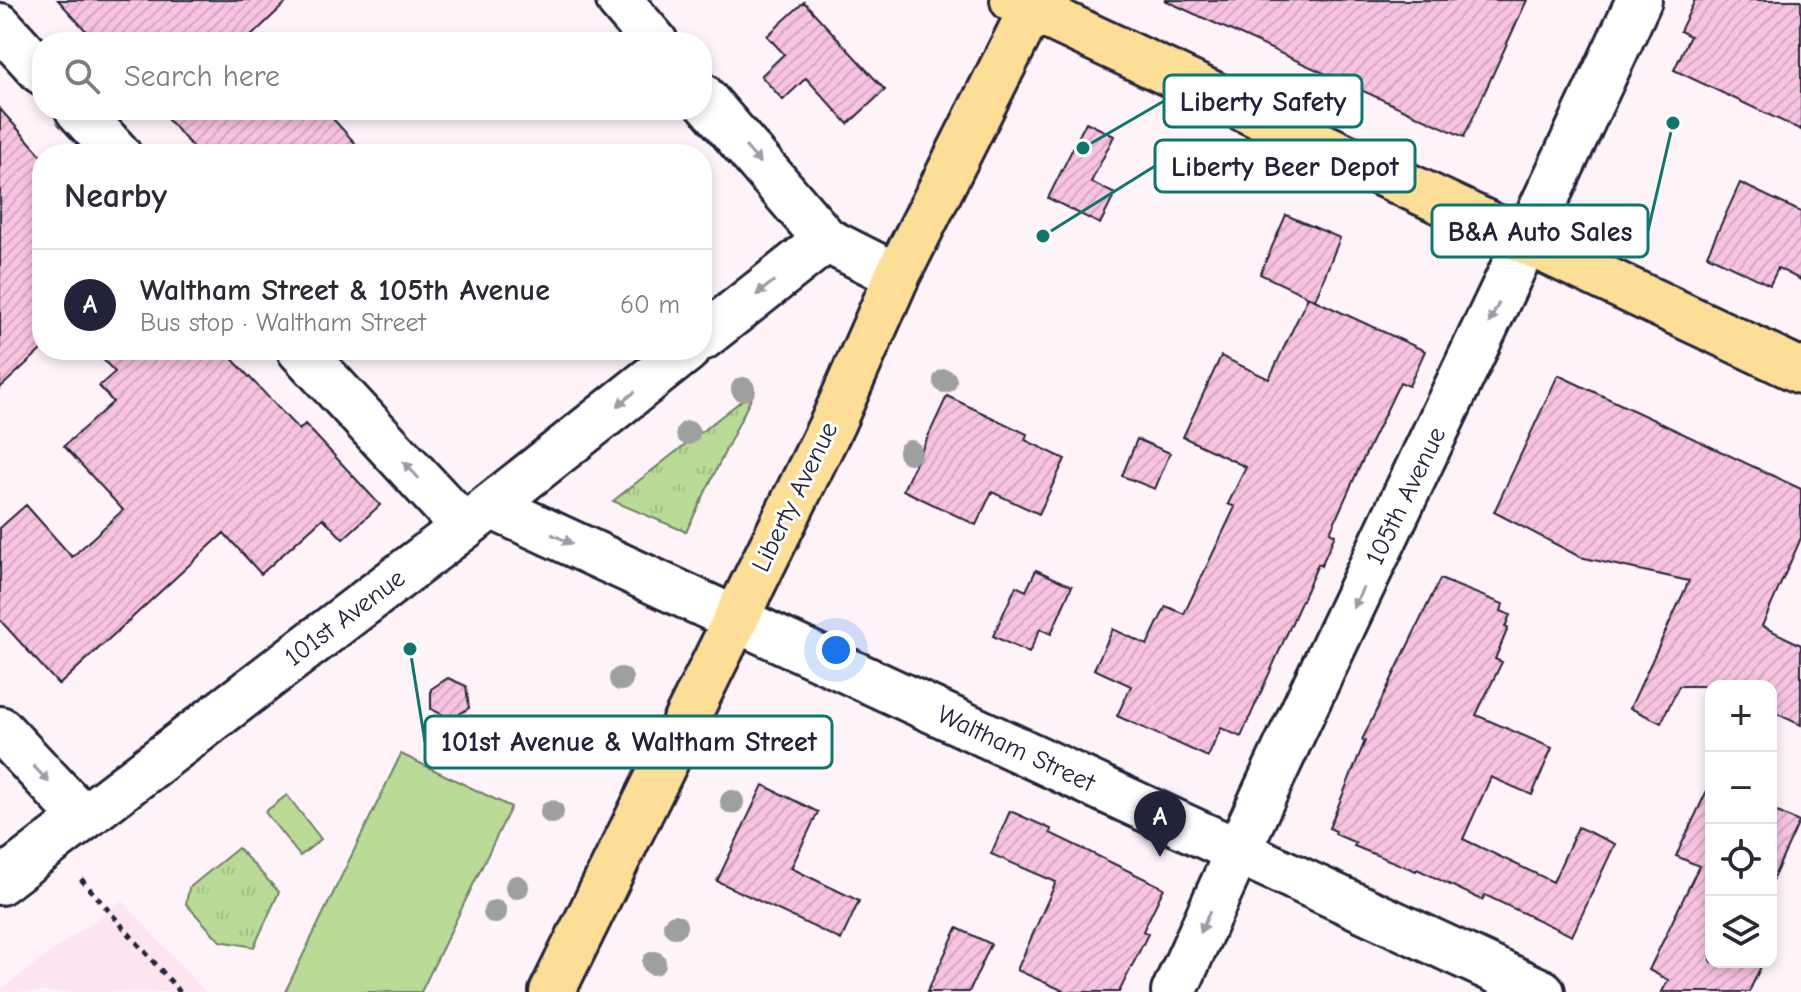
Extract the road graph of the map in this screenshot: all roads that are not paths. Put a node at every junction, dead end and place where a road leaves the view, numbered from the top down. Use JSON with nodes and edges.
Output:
{"nodes":[{"id":1,"x":619,"y":0,"type":"edge"},
{"id":2,"x":1639,"y":0,"type":"edge"},
{"id":3,"x":1027,"y":3,"type":"edge"},
{"id":4,"x":0,"y":26,"type":"edge"},
{"id":5,"x":646,"y":32,"type":"edge"},
{"id":6,"x":32,"y":61,"type":"edge"},
{"id":7,"x":712,"y":108,"type":"edge"},
{"id":8,"x":87,"y":120,"type":"edge"},
{"id":9,"x":109,"y":144,"type":"edge"},
{"id":10,"x":826,"y":240,"type":"junction"},
{"id":11,"x":1527,"y":243,"type":"junction"},
{"id":12,"x":897,"y":276,"type":"junction"},
{"id":13,"x":712,"y":330,"type":"edge"},
{"id":14,"x":311,"y":360,"type":"edge"},
{"id":15,"x":674,"y":360,"type":"edge"},
{"id":16,"x":1801,"y":371,"type":"edge"},
{"id":17,"x":478,"y":516,"type":"junction"},
{"id":18,"x":736,"y":618,"type":"junction"},
{"id":19,"x":0,"y":729,"type":"edge"},
{"id":20,"x":83,"y":818,"type":"junction"},
{"id":21,"x":1237,"y":852,"type":"junction"},
{"id":22,"x":0,"y":882,"type":"edge"},
{"id":23,"x":552,"y":992,"type":"edge"},
{"id":24,"x":1174,"y":992,"type":"edge"},
{"id":25,"x":1542,"y":992,"type":"edge"}],
"edges":[{"from":1,"to":5,"type":"street"},
{"from":2,"to":11,"type":"street","name":"105th Avenue"},
{"from":3,"to":11,"type":"main road"},
{"from":3,"to":12,"type":"main road","name":"Liberty Avenue"},
{"from":4,"to":6,"type":"street"},
{"from":7,"to":10,"type":"street","one_way":true},
{"from":8,"to":9,"type":"street"},
{"from":10,"to":12,"type":"street"},
{"from":10,"to":13,"type":"street","one_way":true},
{"from":11,"to":16,"type":"main road"},
{"from":11,"to":21,"type":"street","name":"105th Avenue","one_way":true},
{"from":12,"to":18,"type":"main road","name":"Liberty Avenue"},
{"from":17,"to":14,"type":"street","name":"Waltham Street","one_way":true},
{"from":15,"to":17,"type":"street","name":"101st Avenue","one_way":true},
{"from":17,"to":18,"type":"street","name":"Waltham Street","one_way":true},
{"from":17,"to":20,"type":"street","name":"101st Avenue"},
{"from":18,"to":21,"type":"street","name":"Waltham Street"},
{"from":18,"to":23,"type":"main road","name":"Liberty Avenue"},
{"from":19,"to":20,"type":"street","one_way":true},
{"from":20,"to":22,"type":"street","name":"101st Avenue"},
{"from":21,"to":24,"type":"street","name":"105th Avenue","one_way":true},
{"from":21,"to":25,"type":"street","name":"Waltham Street"}]}
